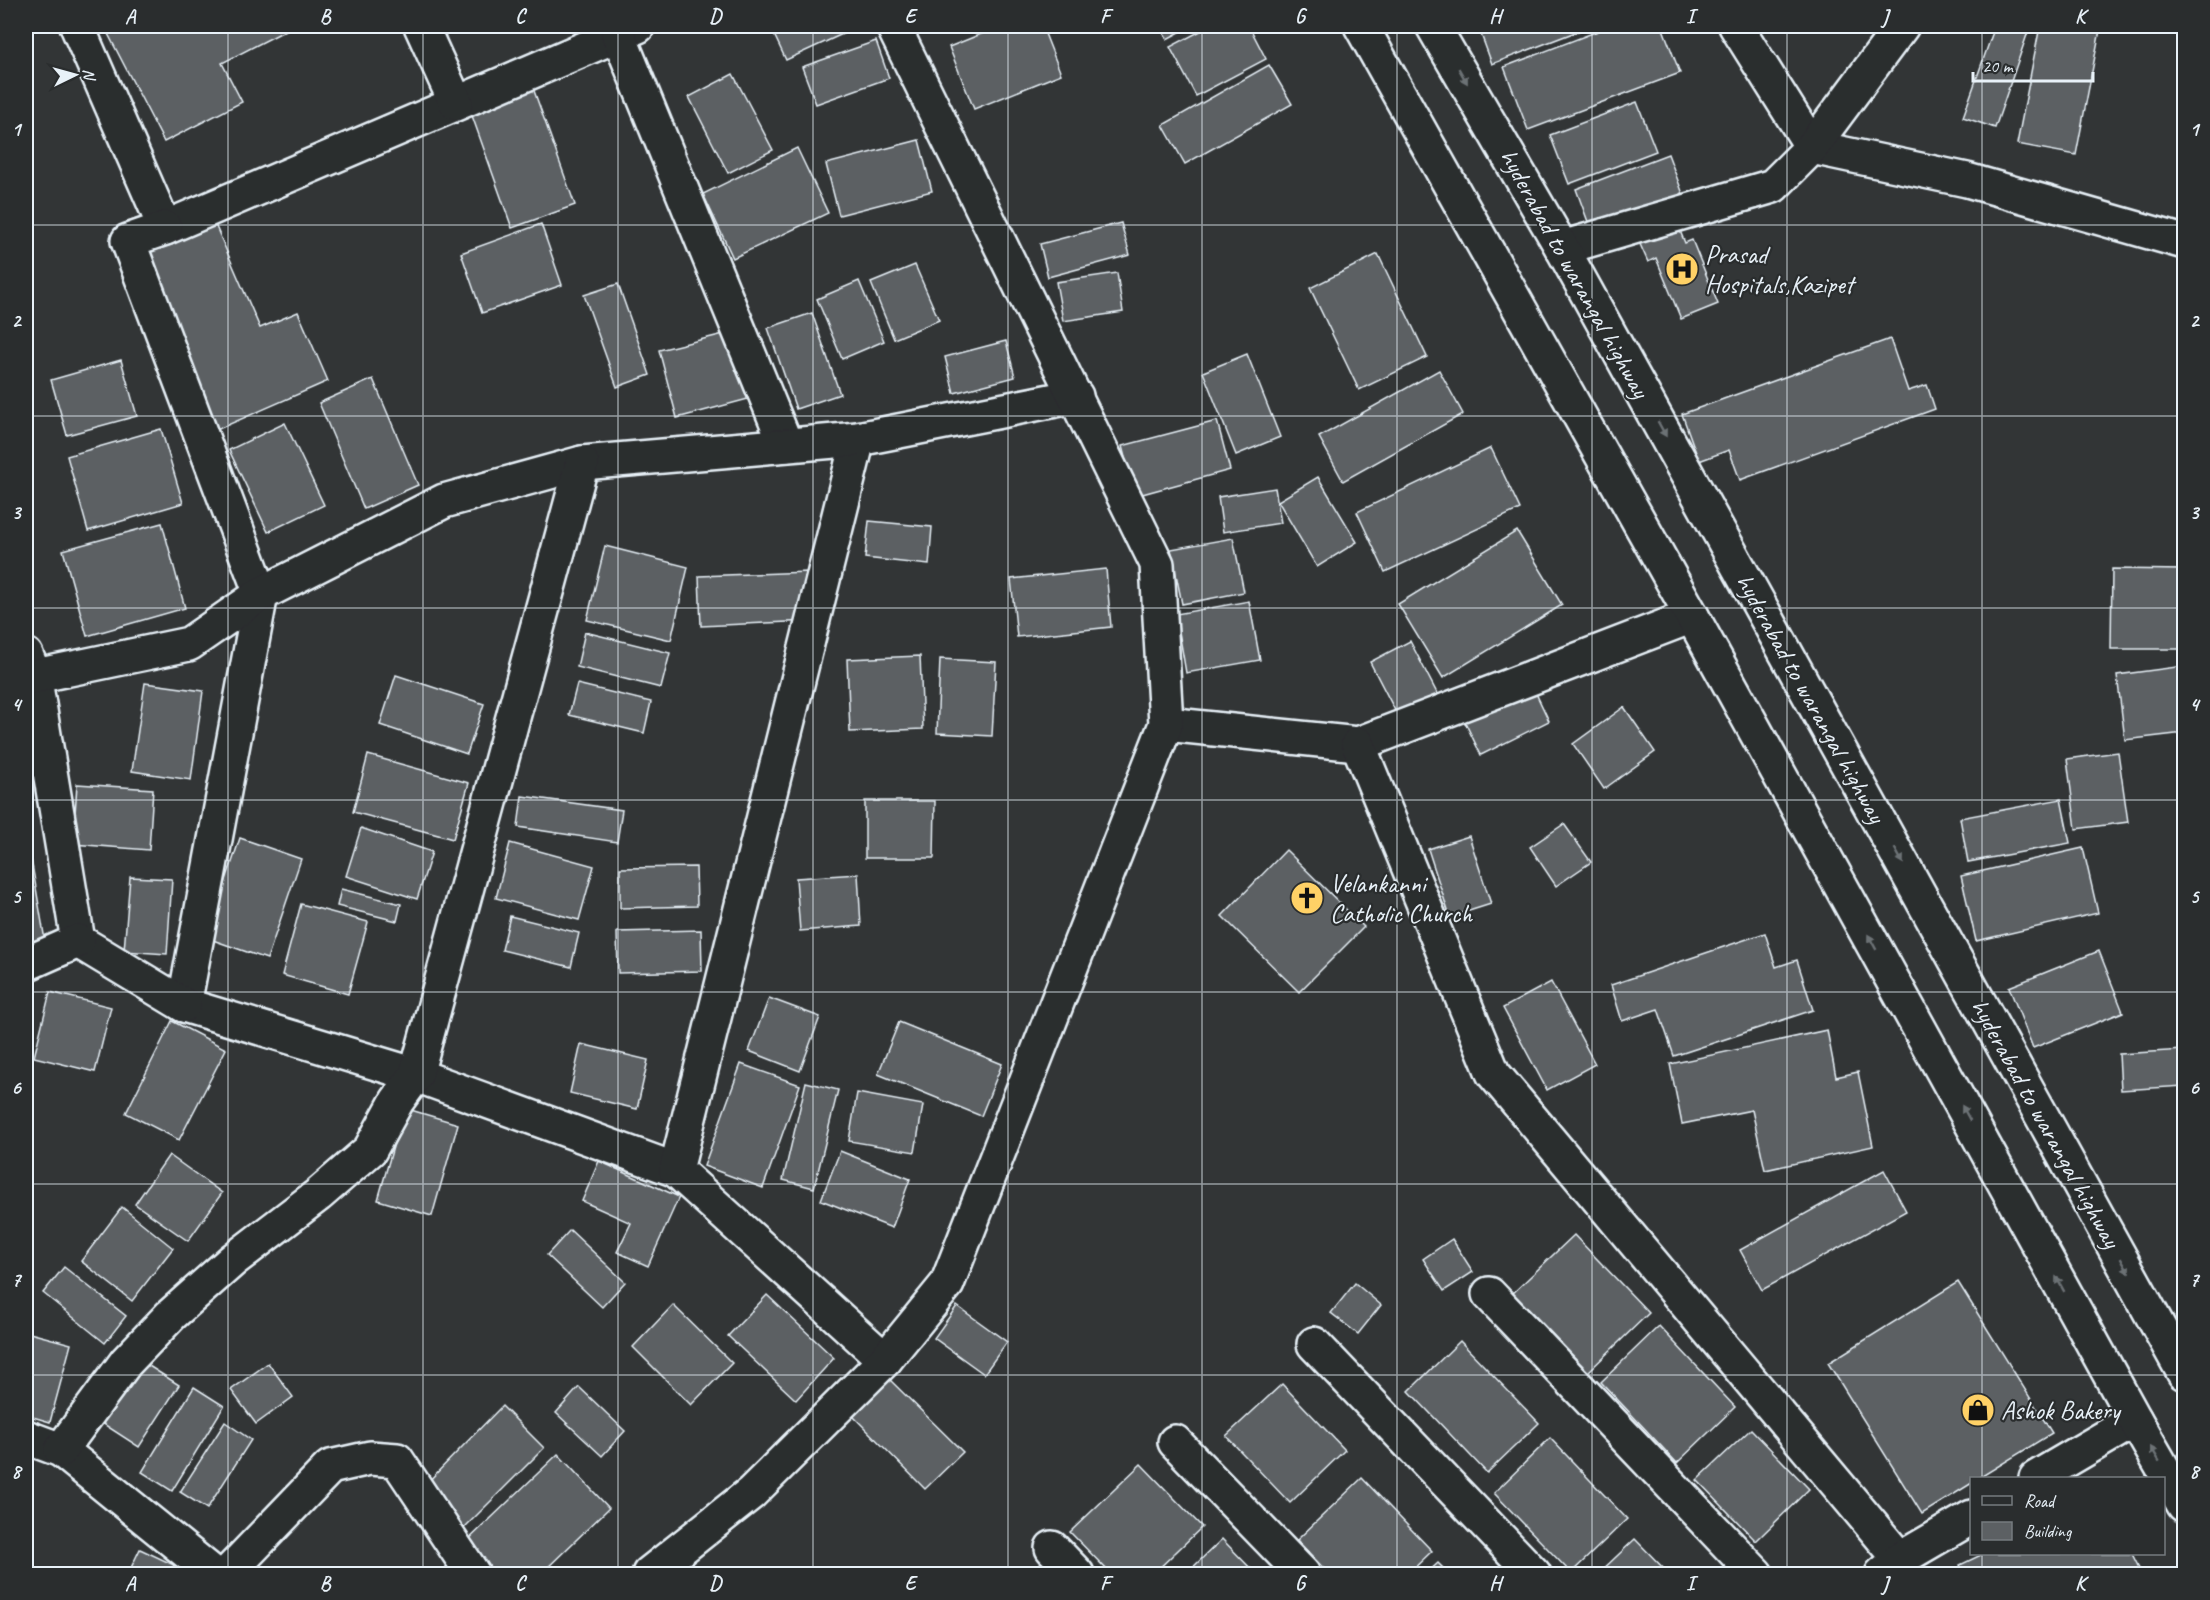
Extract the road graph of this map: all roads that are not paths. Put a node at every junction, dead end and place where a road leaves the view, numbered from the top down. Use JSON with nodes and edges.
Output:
{"nodes":[{"id":1,"x":77,"y":26,"type":"edge"},
{"id":2,"x":422,"y":26,"type":"edge"},
{"id":3,"x":893,"y":26,"type":"edge"},
{"id":4,"x":1361,"y":26,"type":"edge"},
{"id":5,"x":1433,"y":26,"type":"edge"},
{"id":6,"x":1736,"y":26,"type":"edge"},
{"id":7,"x":1902,"y":26,"type":"edge"},
{"id":8,"x":628,"y":30,"type":"edge"},
{"id":9,"x":456,"y":103,"type":"junction"},
{"id":10,"x":1812,"y":147,"type":"junction"},
{"id":11,"x":165,"y":228,"type":"junction"},
{"id":12,"x":2184,"y":242,"type":"edge"},
{"id":13,"x":1562,"y":248,"type":"junction"},
{"id":14,"x":1076,"y":396,"type":"junction"},
{"id":15,"x":858,"y":439,"type":"junction"},
{"id":16,"x":786,"y":446,"type":"junction"},
{"id":17,"x":582,"y":463,"type":"junction"},
{"id":18,"x":261,"y":594,"type":"junction"},
{"id":19,"x":1692,"y":616,"type":"junction"},
{"id":20,"x":28,"y":669,"type":"edge"},
{"id":21,"x":1166,"y":724,"type":"junction"},
{"id":22,"x":1358,"y":744,"type":"junction"},
{"id":23,"x":78,"y":941,"type":"junction"},
{"id":24,"x":26,"y":964,"type":"edge"},
{"id":25,"x":184,"y":1005,"type":"junction"},
{"id":26,"x":416,"y":1075,"type":"junction"},
{"id":27,"x":675,"y":1170,"type":"junction"},
{"id":28,"x":1489,"y":1294,"type":"dead end"},
{"id":29,"x":1314,"y":1344,"type":"dead end"},
{"id":30,"x":885,"y":1360,"type":"junction"},
{"id":31,"x":2184,"y":1372,"type":"edge"},
{"id":32,"x":2135,"y":1420,"type":"junction"},
{"id":33,"x":26,"y":1437,"type":"edge"},
{"id":34,"x":1175,"y":1442,"type":"dead end"},
{"id":35,"x":61,"y":1450,"type":"junction"},
{"id":36,"x":2040,"y":1477,"type":"edge"},
{"id":37,"x":2184,"y":1505,"type":"edge"},
{"id":38,"x":1970,"y":1518,"type":"edge"},
{"id":39,"x":1052,"y":1548,"type":"dead end"},
{"id":40,"x":1891,"y":1567,"type":"edge"},
{"id":41,"x":214,"y":1575,"type":"edge"},
{"id":42,"x":227,"y":1575,"type":"edge"},
{"id":43,"x":473,"y":1575,"type":"edge"},
{"id":44,"x":649,"y":1575,"type":"edge"},
{"id":45,"x":1077,"y":1575,"type":"edge"},
{"id":46,"x":1303,"y":1575,"type":"edge"},
{"id":47,"x":1534,"y":1575,"type":"edge"},
{"id":48,"x":1756,"y":1575,"type":"edge"}],
"edges":[{"from":1,"to":11,"type":"street"},
{"from":2,"to":9,"type":"street"},
{"from":3,"to":14,"type":"street"},
{"from":4,"to":19,"type":"street"},
{"from":5,"to":13,"type":"street","name":"hyderabad to warangal highway","one_way":true},
{"from":6,"to":10,"type":"street"},
{"from":7,"to":10,"type":"street"},
{"from":8,"to":9,"type":"street"},
{"from":8,"to":16,"type":"street"},
{"from":9,"to":11,"type":"street"},
{"from":10,"to":12,"type":"street"},
{"from":10,"to":13,"type":"street"},
{"from":11,"to":18,"type":"street"},
{"from":13,"to":31,"type":"street","name":"hyderabad to warangal highway","one_way":true},
{"from":14,"to":15,"type":"street"},
{"from":14,"to":21,"type":"street"},
{"from":15,"to":16,"type":"street"},
{"from":15,"to":27,"type":"street"},
{"from":16,"to":17,"type":"street"},
{"from":17,"to":18,"type":"street"},
{"from":17,"to":26,"type":"street"},
{"from":18,"to":20,"type":"street"},
{"from":18,"to":25,"type":"street"},
{"from":19,"to":22,"type":"street"},
{"from":32,"to":19,"type":"street","one_way":true},
{"from":20,"to":23,"type":"street"},
{"from":21,"to":22,"type":"street"},
{"from":21,"to":30,"type":"street"},
{"from":22,"to":40,"type":"street"},
{"from":23,"to":24,"type":"street"},
{"from":23,"to":25,"type":"street"},
{"from":25,"to":26,"type":"street"},
{"from":26,"to":27,"type":"street"},
{"from":26,"to":35,"type":"street"},
{"from":27,"to":30,"type":"street"},
{"from":28,"to":48,"type":"street"},
{"from":29,"to":47,"type":"street"},
{"from":30,"to":44,"type":"street"},
{"from":32,"to":36,"type":"street"},
{"from":37,"to":32,"type":"street","one_way":true},
{"from":33,"to":35,"type":"street"},
{"from":34,"to":46,"type":"street"},
{"from":35,"to":41,"type":"street"},
{"from":38,"to":40,"type":"street"},
{"from":39,"to":45,"type":"street"},
{"from":42,"to":43,"type":"street"}]}
